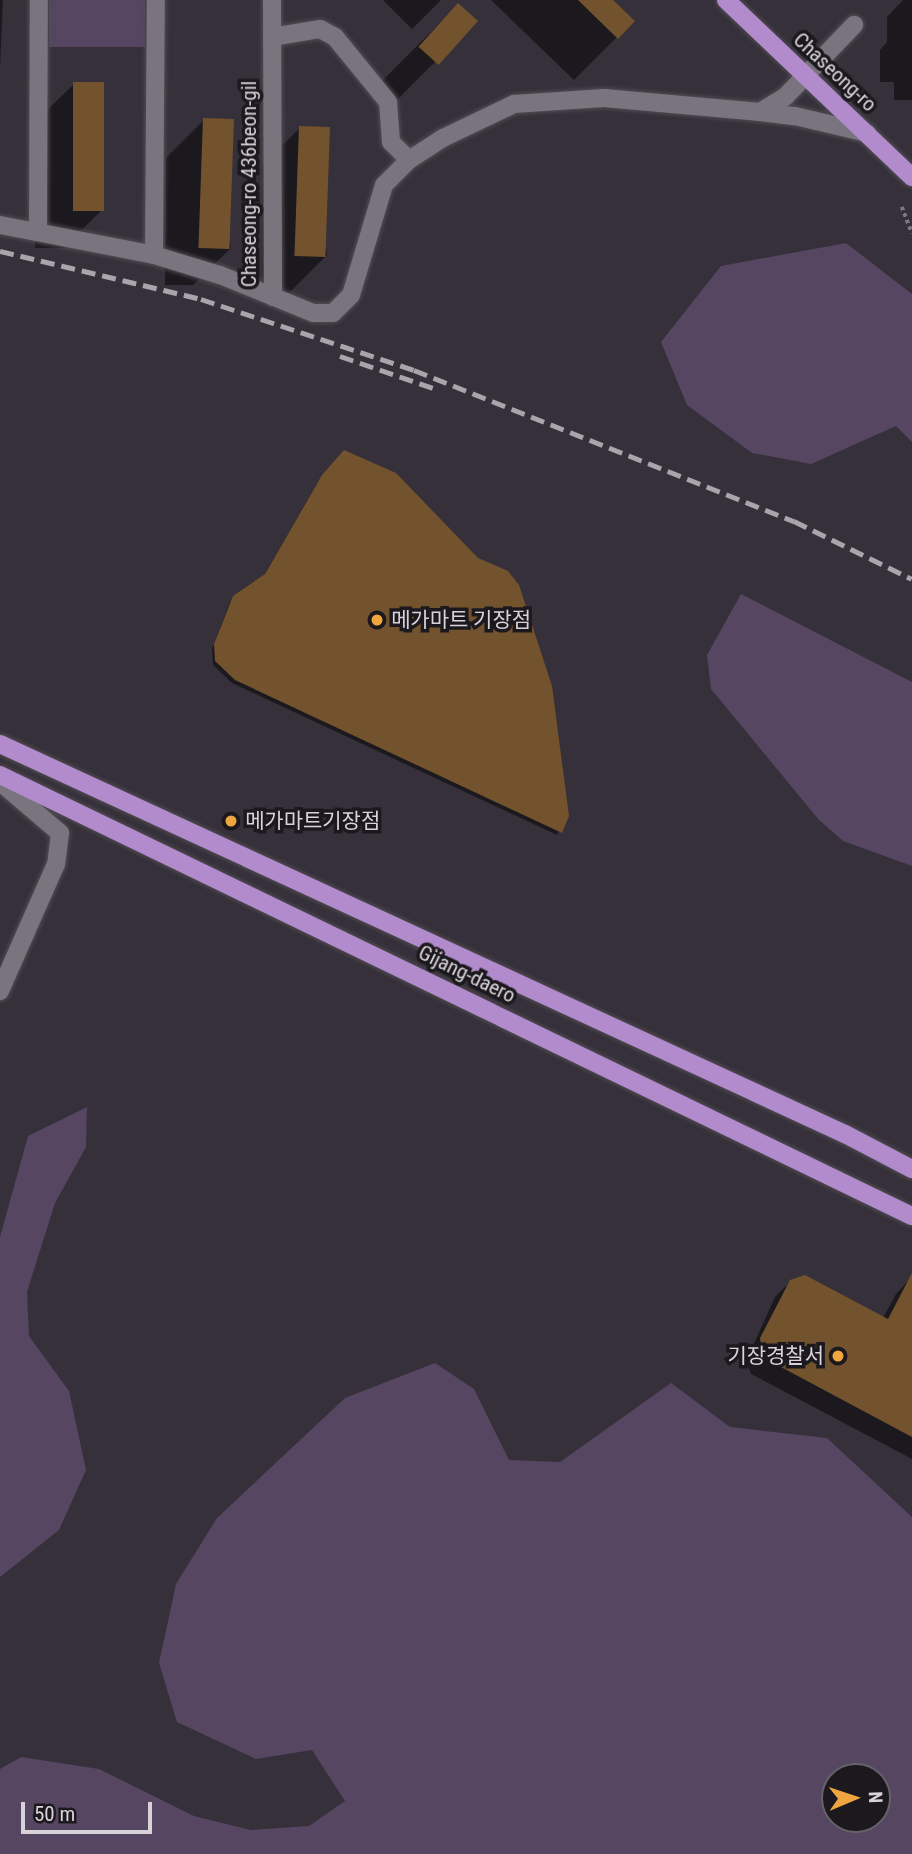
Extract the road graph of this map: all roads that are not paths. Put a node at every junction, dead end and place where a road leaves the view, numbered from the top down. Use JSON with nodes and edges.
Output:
{"nodes":[{"id":1,"x":39,"y":0,"type":"edge"},
{"id":2,"x":156,"y":0,"type":"edge"},
{"id":3,"x":272,"y":0,"type":"edge"},
{"id":4,"x":726,"y":0,"type":"edge"},
{"id":5,"x":854,"y":24,"type":"dead end"},
{"id":6,"x":272,"y":37,"type":"junction"},
{"id":7,"x":804,"y":76,"type":"junction"},
{"id":8,"x":760,"y":112,"type":"junction"},
{"id":9,"x":867,"y":133,"type":"junction"},
{"id":10,"x":409,"y":160,"type":"junction"},
{"id":11,"x":912,"y":177,"type":"edge"},
{"id":12,"x":0,"y":225,"type":"edge"},
{"id":13,"x":38,"y":232,"type":"junction"},
{"id":14,"x":154,"y":255,"type":"junction"},
{"id":15,"x":273,"y":297,"type":"junction"},
{"id":16,"x":0,"y":744,"type":"edge"},
{"id":17,"x":0,"y":775,"type":"edge"},
{"id":18,"x":0,"y":782,"type":"edge"},
{"id":19,"x":0,"y":991,"type":"edge"},
{"id":20,"x":912,"y":1170,"type":"edge"},
{"id":21,"x":912,"y":1216,"type":"edge"}],
"edges":[{"from":1,"to":13,"type":"street"},
{"from":2,"to":14,"type":"street"},
{"from":3,"to":6,"type":"street","name":"Chaseong-ro 436beon-gil"},
{"from":4,"to":7,"type":"main road","name":"Chaseong-ro"},
{"from":5,"to":7,"type":"street"},
{"from":6,"to":10,"type":"street"},
{"from":6,"to":15,"type":"street","name":"Chaseong-ro 436beon-gil"},
{"from":7,"to":8,"type":"street"},
{"from":7,"to":9,"type":"main road","name":"Chaseong-ro"},
{"from":8,"to":9,"type":"street"},
{"from":8,"to":10,"type":"street"},
{"from":9,"to":11,"type":"main road","name":"Chaseong-ro"},
{"from":10,"to":15,"type":"street"},
{"from":12,"to":13,"type":"street","name":"Chaseong-ro 436beon-gil"},
{"from":13,"to":14,"type":"street","name":"Chaseong-ro 436beon-gil"},
{"from":14,"to":15,"type":"street","name":"Chaseong-ro 436beon-gil"},
{"from":16,"to":20,"type":"main road","name":"Gijang-daero"},
{"from":17,"to":21,"type":"main road","name":"Gijang-daero"},
{"from":18,"to":19,"type":"street"}]}
